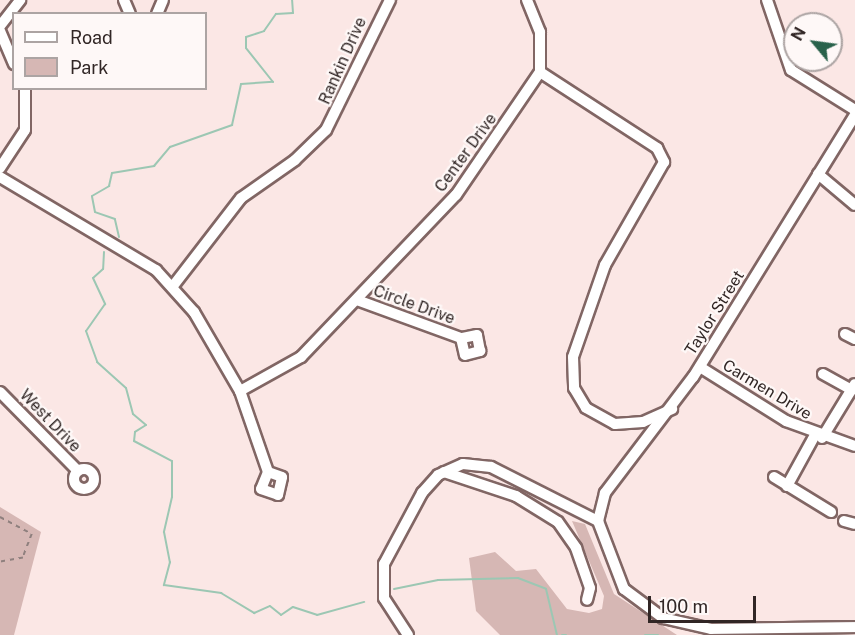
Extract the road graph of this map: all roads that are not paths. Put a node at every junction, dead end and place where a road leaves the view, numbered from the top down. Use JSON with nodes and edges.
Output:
{"nodes":[{"id":1,"x":20,"y":0,"type":"edge"},
{"id":2,"x":390,"y":0,"type":"edge"},
{"id":3,"x":527,"y":0,"type":"edge"},
{"id":4,"x":767,"y":0,"type":"edge"},
{"id":5,"x":0,"y":26,"type":"edge"},
{"id":6,"x":0,"y":32,"type":"edge"},
{"id":7,"x":12,"y":59,"type":"edge"},
{"id":8,"x":540,"y":72,"type":"junction"},
{"id":9,"x":25,"y":90,"type":"edge"},
{"id":10,"x":855,"y":110,"type":"edge"},
{"id":11,"x":855,"y":115,"type":"edge"},
{"id":12,"x":0,"y":168,"type":"edge"},
{"id":13,"x":818,"y":174,"type":"junction"},
{"id":14,"x":0,"y":177,"type":"edge"},
{"id":15,"x":855,"y":205,"type":"edge"},
{"id":16,"x":173,"y":286,"type":"junction"},
{"id":17,"x":357,"y":300,"type":"junction"},
{"id":18,"x":461,"y":338,"type":"dead end"},
{"id":19,"x":700,"y":367,"type":"junction"},
{"id":20,"x":823,"y":374,"type":"dead end"},
{"id":21,"x":854,"y":387,"type":"edge"},
{"id":22,"x":240,"y":391,"type":"junction"},
{"id":23,"x":0,"y":392,"type":"edge"},
{"id":24,"x":672,"y":409,"type":"junction"},
{"id":25,"x":819,"y":436,"type":"junction"},
{"id":26,"x":855,"y":446,"type":"edge"},
{"id":27,"x":78,"y":471,"type":"dead end"},
{"id":28,"x":268,"y":472,"type":"dead end"},
{"id":29,"x":444,"y":472,"type":"junction"},
{"id":30,"x":774,"y":477,"type":"dead end"},
{"id":31,"x":787,"y":486,"type":"junction"},
{"id":32,"x":831,"y":512,"type":"dead end"},
{"id":33,"x":598,"y":521,"type":"junction"},
{"id":34,"x":587,"y":600,"type":"dead end"},
{"id":35,"x":855,"y":627,"type":"edge"},
{"id":36,"x":408,"y":635,"type":"edge"}],
"edges":[{"from":1,"to":5,"type":"street"},
{"from":2,"to":16,"type":"street","name":"Rankin Drive"},
{"from":3,"to":8,"type":"street"},
{"from":4,"to":10,"type":"street"},
{"from":6,"to":7,"type":"street"},
{"from":8,"to":17,"type":"street","name":"Center Drive"},
{"from":8,"to":24,"type":"street"},
{"from":9,"to":12,"type":"street"},
{"from":11,"to":13,"type":"street","name":"Taylor Street"},
{"from":13,"to":15,"type":"street"},
{"from":13,"to":19,"type":"street","name":"Taylor Street"},
{"from":14,"to":16,"type":"street"},
{"from":16,"to":22,"type":"street"},
{"from":17,"to":18,"type":"street","name":"Circle Drive"},
{"from":17,"to":22,"type":"street","name":"Center Drive"},
{"from":19,"to":24,"type":"street","name":"Taylor Street"},
{"from":19,"to":25,"type":"street","name":"Carmen Drive"},
{"from":20,"to":21,"type":"street"},
{"from":21,"to":25,"type":"street"},
{"from":22,"to":28,"type":"street"},
{"from":23,"to":27,"type":"street","name":"West Drive"},
{"from":24,"to":33,"type":"street","name":"Taylor Street"},
{"from":25,"to":26,"type":"street","name":"Carmen Drive"},
{"from":25,"to":31,"type":"street"},
{"from":29,"to":33,"type":"street"},
{"from":29,"to":34,"type":"street"},
{"from":29,"to":36,"type":"street"},
{"from":30,"to":31,"type":"street"},
{"from":31,"to":32,"type":"street"},
{"from":33,"to":35,"type":"street"}]}
